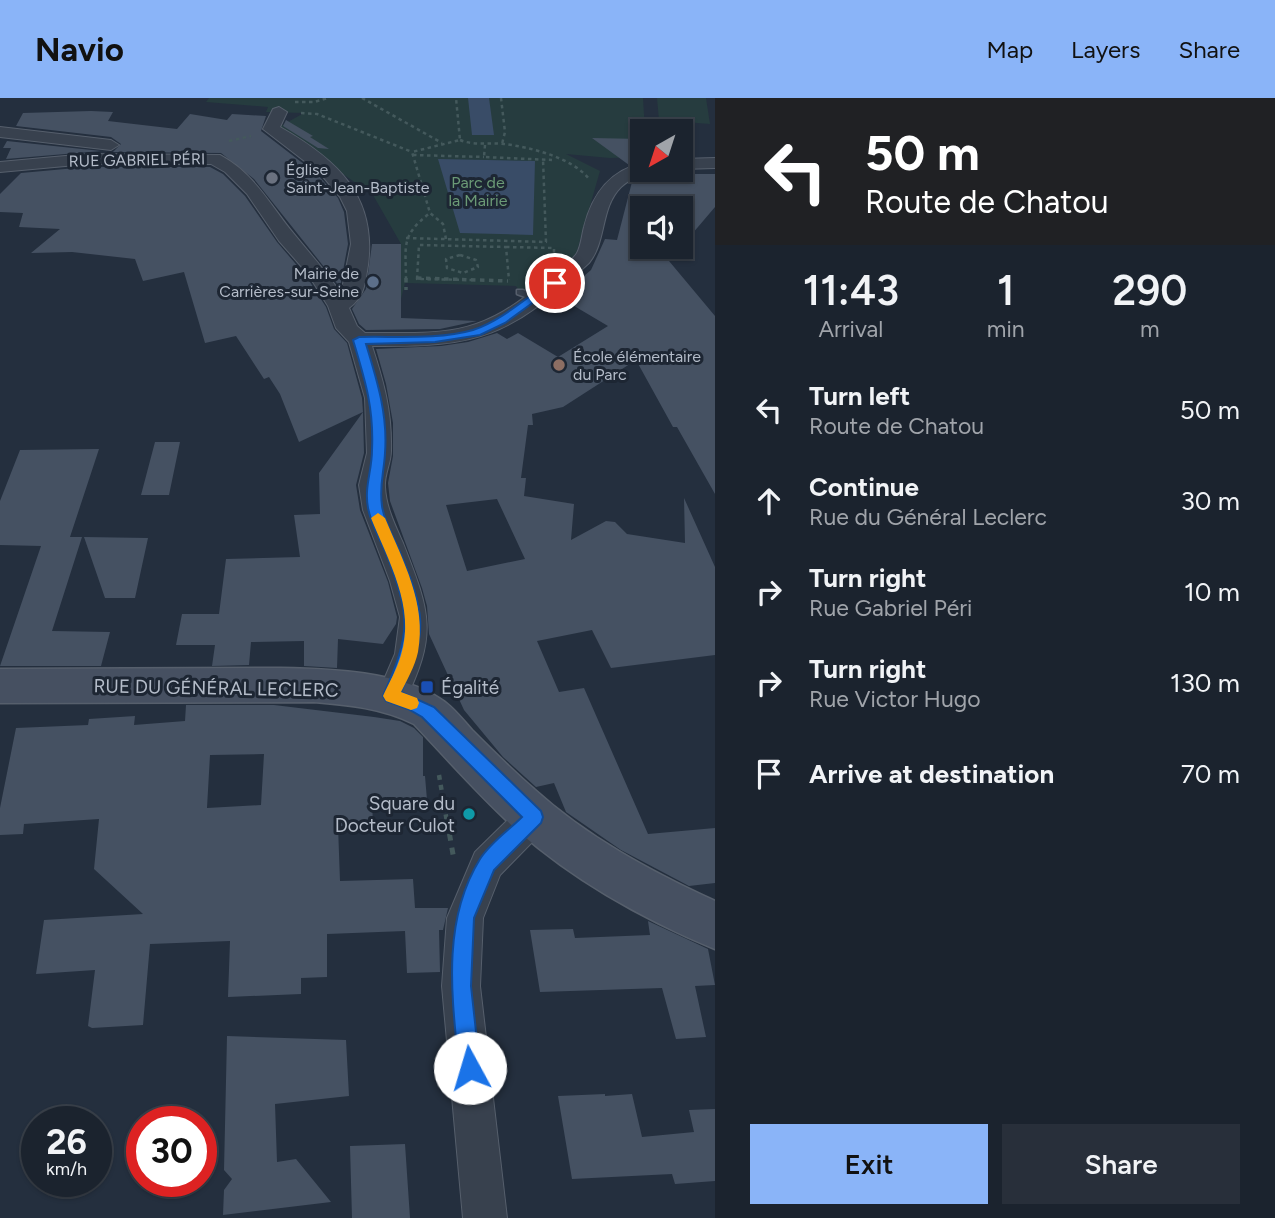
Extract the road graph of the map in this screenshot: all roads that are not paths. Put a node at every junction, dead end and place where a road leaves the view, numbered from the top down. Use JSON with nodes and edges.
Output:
{"nodes":[{"id":1,"x":284,"y":109,"type":"road end"},
{"id":2,"x":0,"y":132,"type":"edge"},
{"id":3,"x":202,"y":157,"type":"junction"},
{"id":4,"x":715,"y":163,"type":"edge"},
{"id":5,"x":693,"y":164,"type":"edge"},
{"id":6,"x":0,"y":167,"type":"edge"},
{"id":7,"x":630,"y":173,"type":"edge"},
{"id":8,"x":338,"y":306,"type":"junction"},
{"id":9,"x":359,"y":340,"type":"junction"},
{"id":10,"x":0,"y":686,"type":"edge"},
{"id":11,"x":410,"y":704,"type":"junction"},
{"id":12,"x":534,"y":817,"type":"junction"},
{"id":13,"x":715,"y":925,"type":"edge"},
{"id":14,"x":485,"y":1218,"type":"edge"}],
"edges":[{"from":1,"to":8,"type":"street"},
{"from":2,"to":3,"type":"street"},
{"from":3,"to":6,"type":"street","name":"RUE GABRIEL PÉRI"},
{"from":3,"to":8,"type":"street","name":"RUE GABRIEL PÉRI"},
{"from":4,"to":5,"type":"street"},
{"from":7,"to":9,"type":"street"},
{"from":8,"to":9,"type":"street","name":"RUE GABRIEL PÉRI"},
{"from":9,"to":11,"type":"street","name":"RUE GABRIEL PÉRI"},
{"from":10,"to":11,"type":"street","name":"RUE DU GÉNÉRAL LECLERC"},
{"from":11,"to":12,"type":"street"},
{"from":12,"to":13,"type":"street"},
{"from":12,"to":14,"type":"street"}]}
